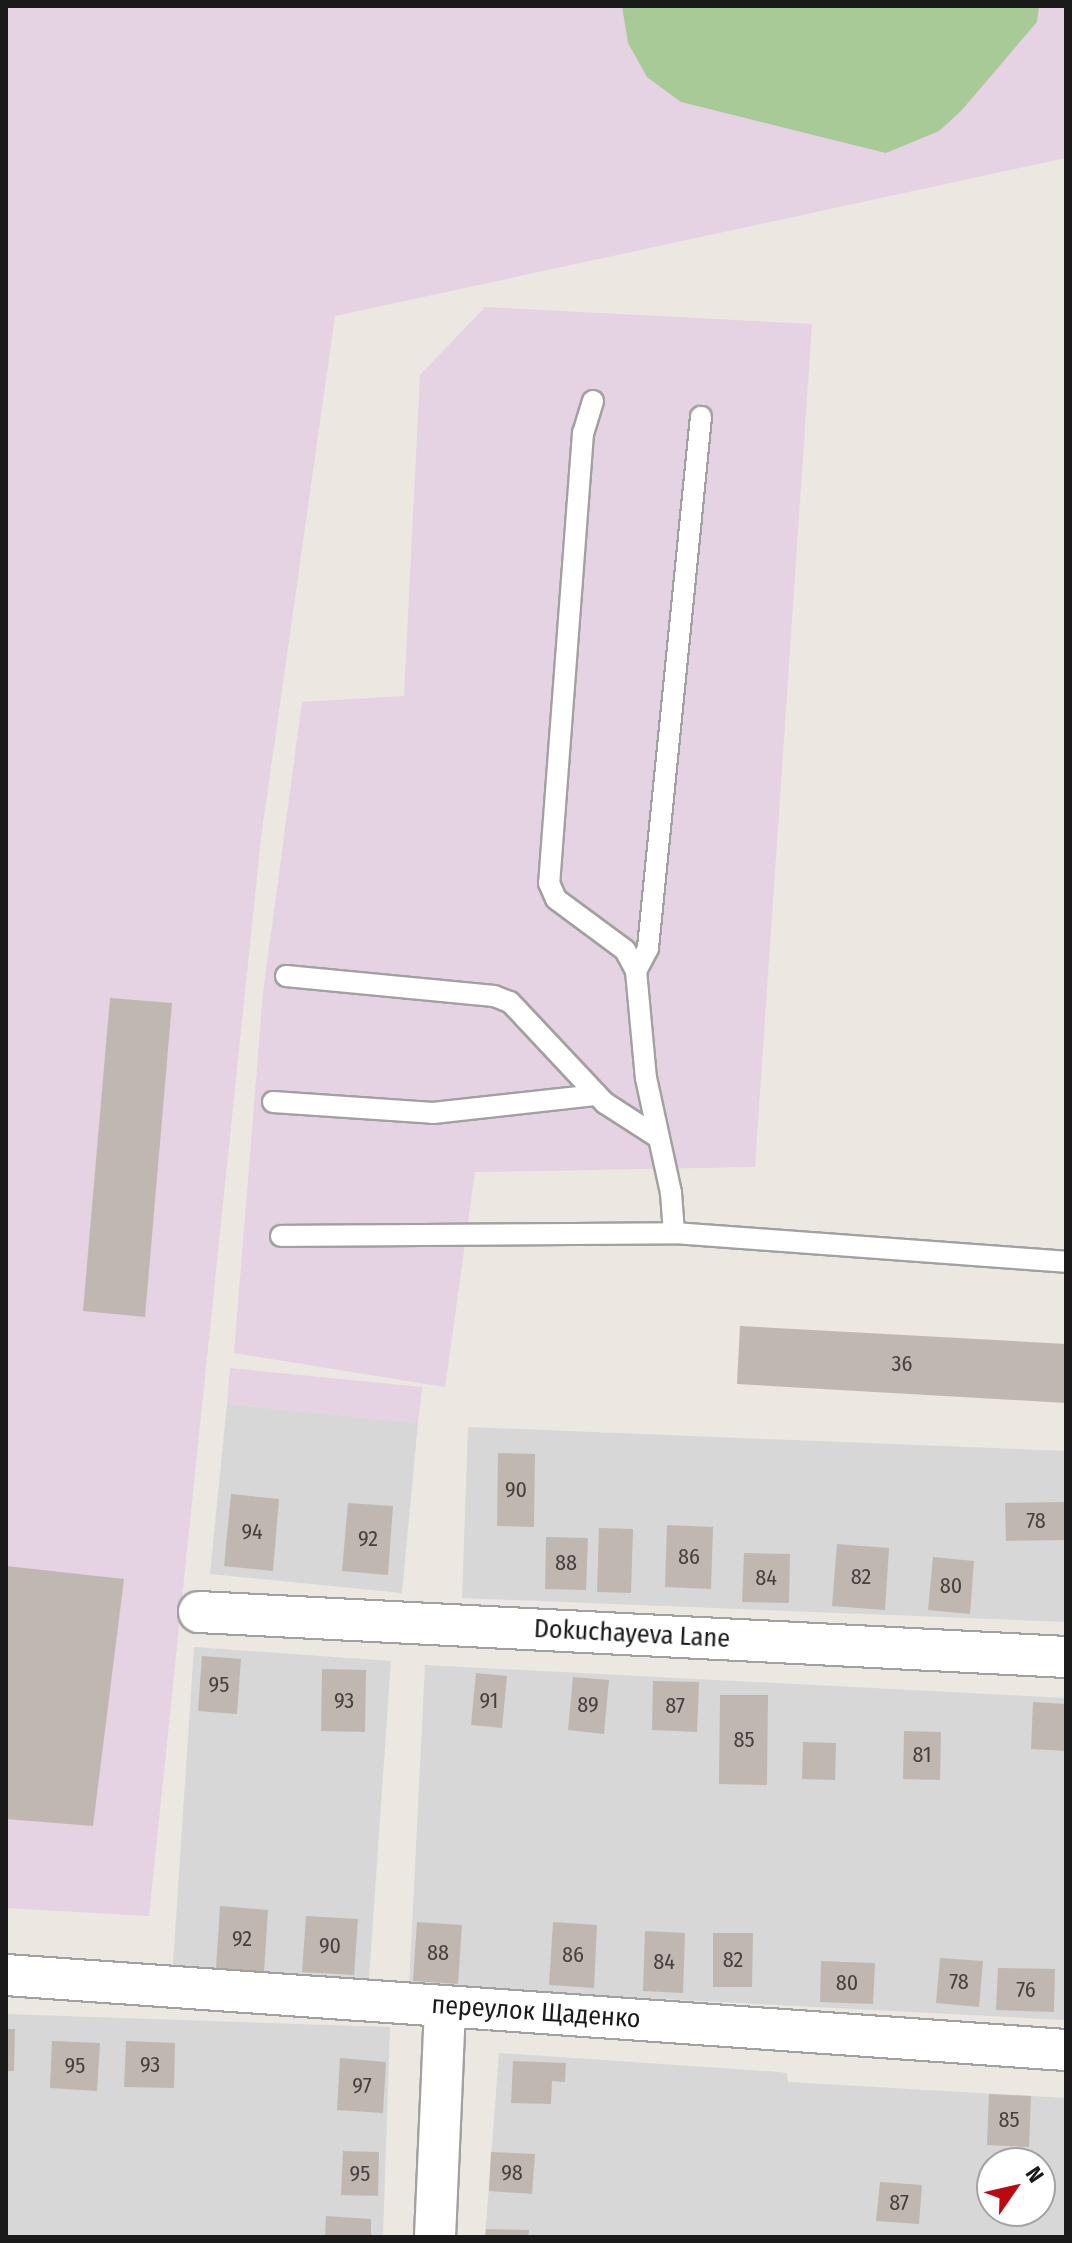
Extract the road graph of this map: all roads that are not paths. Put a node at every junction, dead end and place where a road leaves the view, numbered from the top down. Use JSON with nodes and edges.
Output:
{"nodes":[{"id":1,"x":593,"y":401,"type":"dead end"},
{"id":2,"x":701,"y":417,"type":"dead end"},
{"id":3,"x":636,"y":971,"type":"junction"},
{"id":4,"x":286,"y":976,"type":"dead end"},
{"id":5,"x":597,"y":1095,"type":"junction"},
{"id":6,"x":273,"y":1102,"type":"dead end"},
{"id":7,"x":656,"y":1136,"type":"junction"},
{"id":8,"x":674,"y":1233,"type":"junction"},
{"id":9,"x":281,"y":1236,"type":"dead end"},
{"id":10,"x":1066,"y":1262,"type":"edge"},
{"id":11,"x":199,"y":1612,"type":"dead end"},
{"id":12,"x":1066,"y":1657,"type":"edge"},
{"id":13,"x":6,"y":1975,"type":"edge"},
{"id":14,"x":445,"y":2006,"type":"junction"},
{"id":15,"x":1066,"y":2050,"type":"edge"},
{"id":16,"x":435,"y":2237,"type":"edge"}],
"edges":[{"from":1,"to":3,"type":"lane"},
{"from":2,"to":3,"type":"lane"},
{"from":3,"to":7,"type":"lane"},
{"from":4,"to":5,"type":"lane"},
{"from":5,"to":6,"type":"lane"},
{"from":5,"to":7,"type":"lane"},
{"from":7,"to":8,"type":"lane"},
{"from":8,"to":9,"type":"lane"},
{"from":8,"to":10,"type":"lane"},
{"from":11,"to":12,"type":"street","name":"Dokuchayeva Lane"},
{"from":13,"to":14,"type":"street","name":"переулок Щаденко"},
{"from":14,"to":15,"type":"street","name":"переулок Щаденко"},
{"from":14,"to":16,"type":"street"}]}
